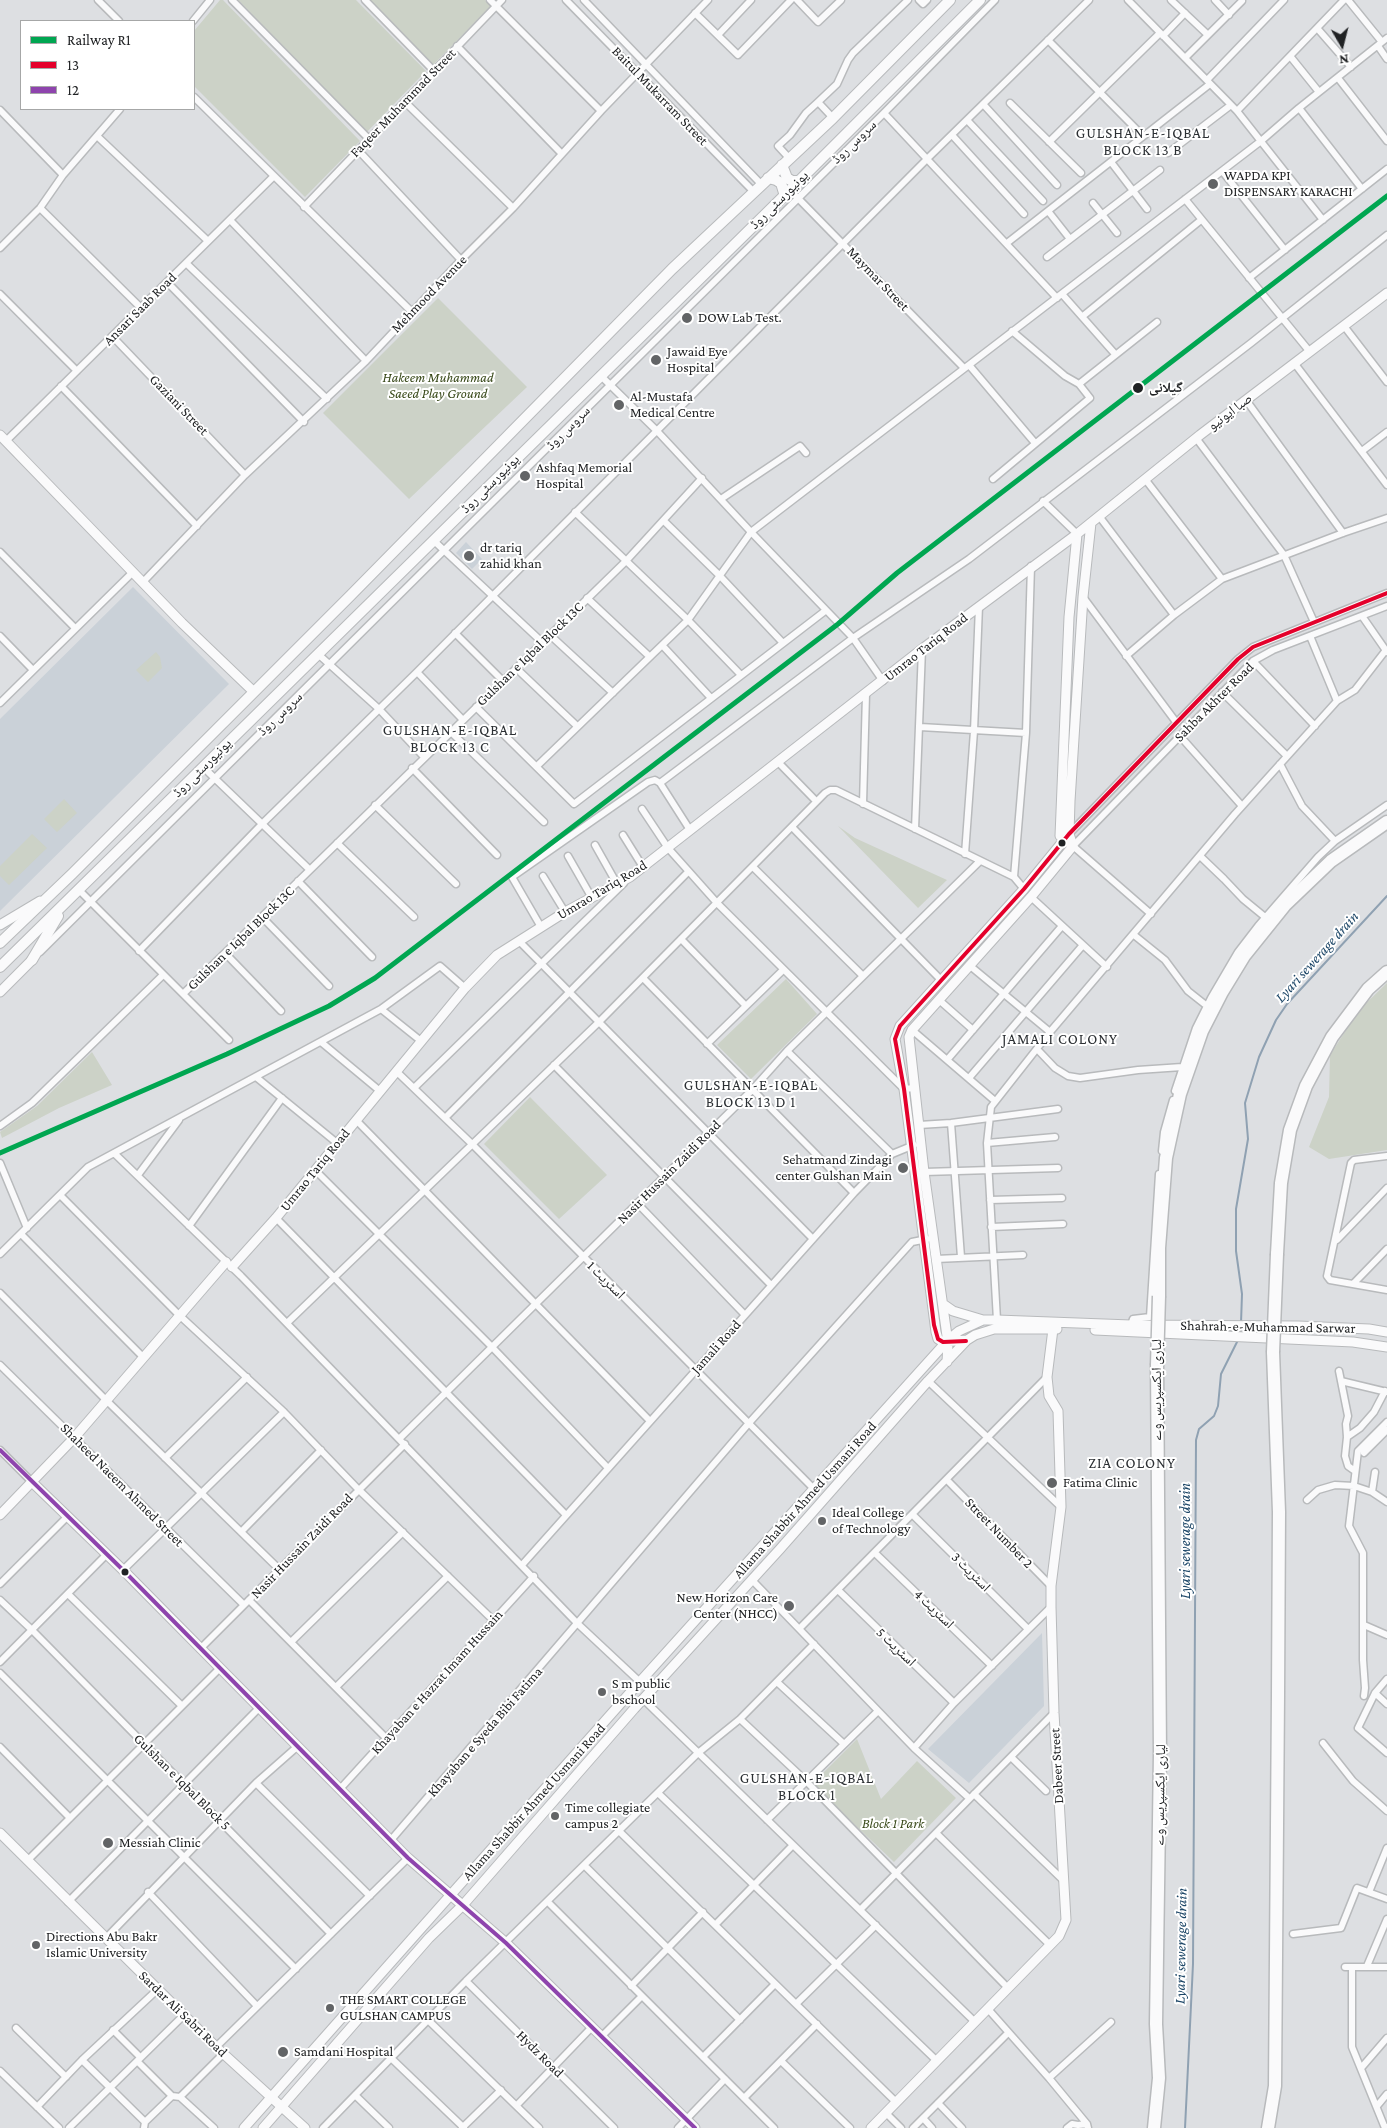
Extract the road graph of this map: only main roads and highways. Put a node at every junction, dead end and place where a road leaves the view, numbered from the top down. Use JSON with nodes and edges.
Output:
{"nodes":[{"id":1,"x":950,"y":0,"type":"edge"},
{"id":2,"x":980,"y":0,"type":"edge"},
{"id":3,"x":786,"y":162,"type":"junction"},
{"id":4,"x":765,"y":181,"type":"junction"},
{"id":5,"x":799,"y":181,"type":"junction"},
{"id":6,"x":787,"y":193,"type":"junction"},
{"id":7,"x":1387,"y":293,"type":"edge"},
{"id":8,"x":3,"y":438,"type":"edge"},
{"id":9,"x":1091,"y":523,"type":"junction"},
{"id":10,"x":1077,"y":534,"type":"junction"},
{"id":11,"x":254,"y":692,"type":"junction"},
{"id":12,"x":1066,"y":801,"type":"junction"},
{"id":13,"x":1387,"y":822,"type":"edge"},
{"id":14,"x":1067,"y":837,"type":"junction"},
{"id":15,"x":50,"y":895,"type":"junction"},
{"id":16,"x":65,"y":904,"type":"junction"},
{"id":17,"x":0,"y":925,"type":"edge"},
{"id":18,"x":0,"y":943,"type":"edge"},
{"id":19,"x":32,"y":960,"type":"joint"},
{"id":20,"x":0,"y":967,"type":"edge"},
{"id":21,"x":1387,"y":972,"type":"edge"},
{"id":22,"x":0,"y":992,"type":"edge"},
{"id":23,"x":928,"y":1238,"type":"junction"},
{"id":24,"x":943,"y":1304,"type":"junction"},
{"id":25,"x":983,"y":1320,"type":"junction"},
{"id":26,"x":1053,"y":1328,"type":"junction"},
{"id":27,"x":1151,"y":1329,"type":"junction"},
{"id":28,"x":1259,"y":1332,"type":"junction"},
{"id":29,"x":1387,"y":1332,"type":"edge"},
{"id":30,"x":967,"y":1340,"type":"junction"},
{"id":31,"x":947,"y":1342,"type":"junction"},
{"id":32,"x":1387,"y":1346,"type":"edge"},
{"id":33,"x":947,"y":1362,"type":"junction"},
{"id":34,"x":32,"y":1482,"type":"junction"},
{"id":35,"x":0,"y":1515,"type":"edge"},
{"id":36,"x":0,"y":1833,"type":"edge"},
{"id":37,"x":450,"y":1896,"type":"junction"},
{"id":38,"x":463,"y":1905,"type":"junction"},
{"id":39,"x":272,"y":2097,"type":"junction"},
{"id":40,"x":282,"y":2106,"type":"junction"},
{"id":41,"x":244,"y":2128,"type":"edge"},
{"id":42,"x":263,"y":2128,"type":"edge"},
{"id":43,"x":305,"y":2128,"type":"edge"},
{"id":44,"x":695,"y":2128,"type":"edge"},
{"id":45,"x":871,"y":2128,"type":"edge"},
{"id":46,"x":1154,"y":2128,"type":"edge"},
{"id":47,"x":1268,"y":2128,"type":"edge"}],
"edges":[{"from":1,"to":3,"type":"main road","name":"یونیورسٹی روڈ"},
{"from":2,"to":5,"type":"main road","name":"یونیورسٹی روڈ"},
{"from":3,"to":4,"type":"main road","name":"یونیورسٹی روڈ"},
{"from":3,"to":5,"type":"main road"},
{"from":4,"to":6,"type":"main road"},
{"from":4,"to":11,"type":"main road","name":"یونیورسٹی روڈ"},
{"from":5,"to":6,"type":"main road","name":"یونیورسٹی روڈ"},
{"from":6,"to":16,"type":"main road","name":"یونیورسٹی روڈ"},
{"from":7,"to":9,"type":"main road","name":"صبا ایونیو"},
{"from":8,"to":11,"type":"main road"},
{"from":9,"to":10,"type":"main road","name":"صبا ایونیو"},
{"from":9,"to":12,"type":"main road"},
{"from":10,"to":12,"type":"main road"},
{"from":10,"to":34,"type":"main road","name":"Umrao Tariq Road"},
{"from":11,"to":15,"type":"main road","name":"یونیورسٹی روڈ"},
{"from":12,"to":14,"type":"main road"},
{"from":13,"to":46,"type":"highway","name":"لیاری ایکسپریس وے","bridge":true},
{"from":14,"to":23,"type":"main road","name":"Sahba Akhter Road"},
{"from":14,"to":23,"type":"main road","name":"Sahba Akhter Road"},
{"from":15,"to":17,"type":"main road"},
{"from":15,"to":18,"type":"main road","name":"یونیورسٹی روڈ"},
{"from":16,"to":19,"type":"main road"},
{"from":16,"to":20,"type":"main road","name":"یونیورسٹی روڈ"},
{"from":19,"to":22,"type":"main road"},
{"from":21,"to":47,"type":"highway","bridge":true},
{"from":23,"to":24,"type":"main road","name":"Sahba Akhter Road"},
{"from":23,"to":31,"type":"main road","name":"Sahba Akhter Road"},
{"from":24,"to":25,"type":"main road"},
{"from":24,"to":31,"type":"main road","name":"Sahba Akhter Road"},
{"from":25,"to":27,"type":"main road","name":"Shahrah-e-Muhammad Sarwar"},
{"from":25,"to":31,"type":"main road","name":"Shahrah-e-Muhammad Sarwar"},
{"from":26,"to":27,"type":"main road","name":"Shahrah-e-Muhammad Sarwar"},
{"from":26,"to":30,"type":"main road","name":"Shahrah-e-Muhammad Sarwar"},
{"from":26,"to":45,"type":"main road","name":"Dabeer Street"},
{"from":27,"to":28,"type":"main road","name":"Shahrah-e-Muhammad Sarwar"},
{"from":28,"to":29,"type":"main road","name":"Shahrah-e-Muhammad Sarwar"},
{"from":28,"to":32,"type":"main road","name":"Shahrah-e-Muhammad Sarwar"},
{"from":30,"to":31,"type":"main road"},
{"from":30,"to":33,"type":"main road","name":"Allama Shabbir Ahmed Usmani Road"},
{"from":31,"to":33,"type":"main road","name":"Sahba Akhter Road"},
{"from":31,"to":37,"type":"main road","name":"Allama Shabbir Ahmed Usmani Road"},
{"from":33,"to":38,"type":"main road","name":"Allama Shabbir Ahmed Usmani Road"},
{"from":34,"to":35,"type":"main road","name":"Umrao Tariq Road"},
{"from":34,"to":37,"type":"main road"},
{"from":36,"to":39,"type":"main road","name":"Sardar Ali Sabri Road"},
{"from":37,"to":38,"type":"main road"},
{"from":37,"to":39,"type":"main road","name":"Allama Shabbir Ahmed Usmani Road"},
{"from":38,"to":40,"type":"main road","name":"Allama Shabbir Ahmed Usmani Road"},
{"from":38,"to":44,"type":"main road"},
{"from":39,"to":40,"type":"main road","name":"Sardar Ali Sabri Road"},
{"from":39,"to":41,"type":"main road","name":"Allama Shabbir Ahmed Usmani Road"},
{"from":40,"to":42,"type":"main road","name":"Allama Shabbir Ahmed Usmani Road"},
{"from":40,"to":43,"type":"main road","name":"Sardar Ali Sabri Road"}]}
